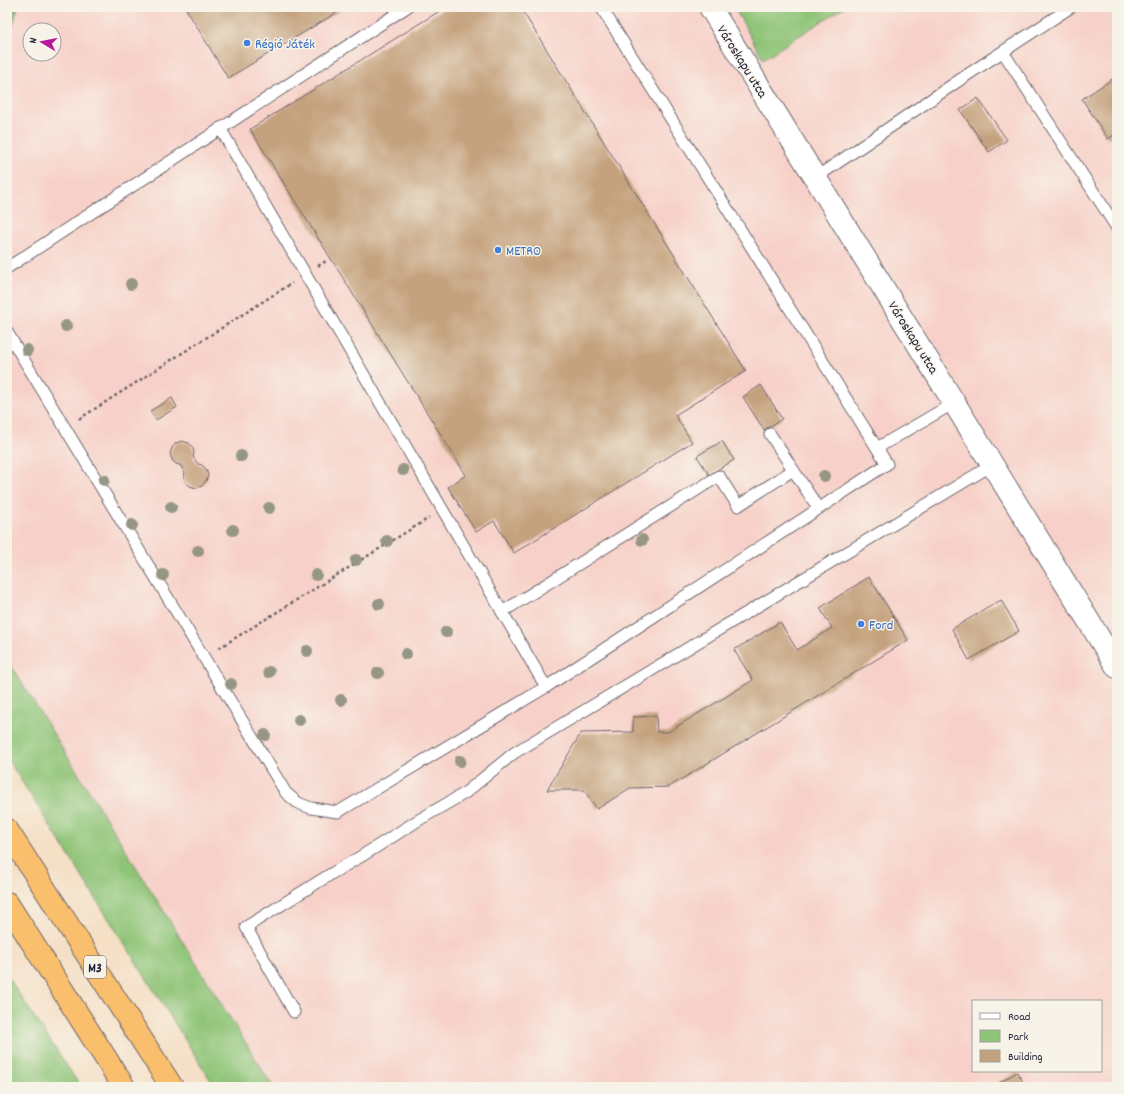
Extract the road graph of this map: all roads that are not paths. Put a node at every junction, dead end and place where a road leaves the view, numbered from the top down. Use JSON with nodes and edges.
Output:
{"nodes":[{"id":1,"x":407,"y":7,"type":"edge"},
{"id":2,"x":601,"y":7,"type":"edge"},
{"id":3,"x":710,"y":7,"type":"edge"},
{"id":4,"x":1071,"y":7,"type":"edge"},
{"id":5,"x":1003,"y":52,"type":"junction"},
{"id":6,"x":220,"y":128,"type":"junction"},
{"id":7,"x":815,"y":178,"type":"junction"},
{"id":8,"x":1117,"y":228,"type":"edge"},
{"id":9,"x":7,"y":268,"type":"edge"},
{"id":10,"x":7,"y":332,"type":"edge"},
{"id":11,"x":954,"y":403,"type":"junction"},
{"id":12,"x":770,"y":434,"type":"dead end"},
{"id":13,"x":877,"y":448,"type":"junction"},
{"id":14,"x":992,"y":465,"type":"junction"},
{"id":15,"x":794,"y":470,"type":"junction"},
{"id":16,"x":818,"y":508,"type":"junction"},
{"id":17,"x":502,"y":612,"type":"junction"},
{"id":18,"x":1117,"y":667,"type":"edge"},
{"id":19,"x":546,"y":687,"type":"junction"},
{"id":20,"x":7,"y":821,"type":"edge"},
{"id":21,"x":12,"y":839,"type":"edge"},
{"id":22,"x":7,"y":903,"type":"edge"},
{"id":23,"x":294,"y":1012,"type":"dead end"},
{"id":24,"x":124,"y":1087,"type":"edge"},
{"id":25,"x":172,"y":1087,"type":"edge"}],
"edges":[{"from":1,"to":6,"type":"lane"},
{"from":2,"to":13,"type":"lane"},
{"from":3,"to":7,"type":"street","name":"Városkapu utca"},
{"from":4,"to":5,"type":"lane"},
{"from":5,"to":7,"type":"lane"},
{"from":5,"to":8,"type":"lane"},
{"from":6,"to":9,"type":"lane"},
{"from":6,"to":17,"type":"lane"},
{"from":7,"to":11,"type":"street","name":"Városkapu utca"},
{"from":10,"to":19,"type":"lane"},
{"from":11,"to":13,"type":"lane"},
{"from":11,"to":14,"type":"street","name":"Városkapu utca"},
{"from":12,"to":15,"type":"lane"},
{"from":13,"to":16,"type":"lane"},
{"from":14,"to":18,"type":"street","name":"Városkapu utca"},
{"from":14,"to":23,"type":"lane"},
{"from":15,"to":16,"type":"lane"},
{"from":15,"to":17,"type":"lane"},
{"from":16,"to":19,"type":"lane"},
{"from":17,"to":19,"type":"lane"},
{"from":20,"to":21,"type":"highway"},
{"from":21,"to":25,"type":"highway","number":"M3"},
{"from":22,"to":24,"type":"highway"}]}
